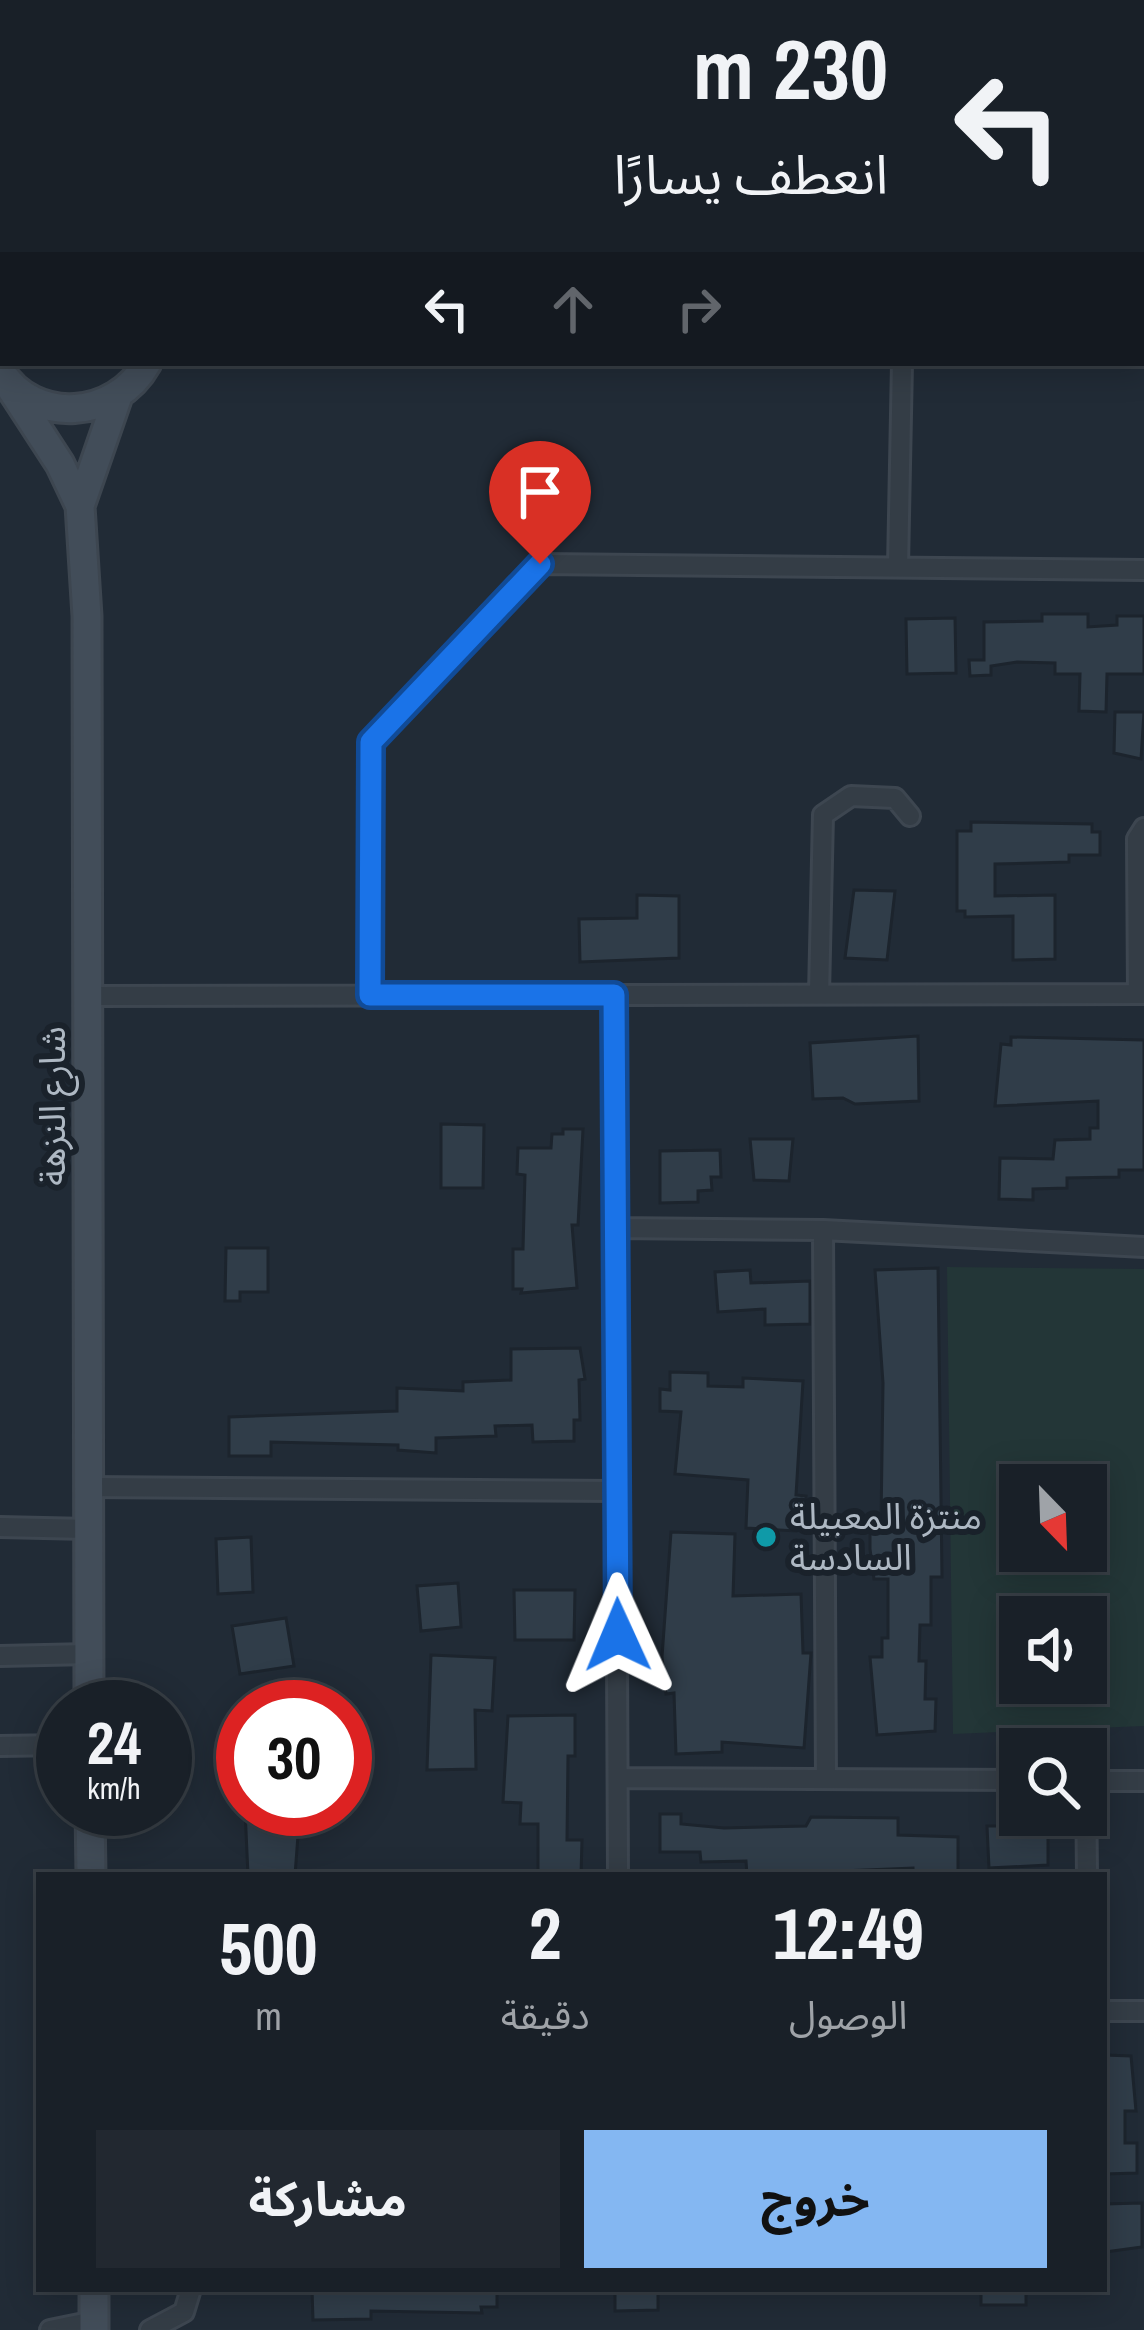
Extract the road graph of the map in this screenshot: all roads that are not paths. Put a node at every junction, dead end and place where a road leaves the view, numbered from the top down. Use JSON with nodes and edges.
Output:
{"nodes":[{"id":1,"x":147,"y":366,"type":"edge"},
{"id":2,"x":902,"y":366,"type":"edge"},
{"id":3,"x":5,"y":378,"type":"edge"},
{"id":4,"x":118,"y":396,"type":"junction"},
{"id":5,"x":80,"y":506,"type":"junction"},
{"id":6,"x":898,"y":567,"type":"junction"},
{"id":7,"x":1144,"y":570,"type":"edge"},
{"id":8,"x":910,"y":815,"type":"dead end"},
{"id":9,"x":1144,"y":828,"type":"edge"},
{"id":10,"x":819,"y":994,"type":"junction"},
{"id":11,"x":1141,"y":994,"type":"edge"},
{"id":12,"x":370,"y":995,"type":"junction"},
{"id":13,"x":614,"y":995,"type":"junction"},
{"id":14,"x":89,"y":996,"type":"junction"},
{"id":15,"x":615,"y":1228,"type":"junction"},
{"id":16,"x":824,"y":1230,"type":"junction"},
{"id":17,"x":1144,"y":1247,"type":"edge"},
{"id":18,"x":88,"y":1487,"type":"junction"},
{"id":19,"x":616,"y":1491,"type":"junction"},
{"id":20,"x":0,"y":1527,"type":"edge"},
{"id":21,"x":88,"y":1529,"type":"junction"},
{"id":22,"x":89,"y":1654,"type":"junction"},
{"id":23,"x":0,"y":1656,"type":"edge"},
{"id":24,"x":89,"y":1680,"type":"edge"},
{"id":25,"x":36,"y":1745,"type":"edge"},
{"id":26,"x":0,"y":1746,"type":"edge"},
{"id":27,"x":619,"y":1778,"type":"junction"},
{"id":28,"x":826,"y":1778,"type":"junction"},
{"id":29,"x":999,"y":1780,"type":"edge"},
{"id":30,"x":1107,"y":1781,"type":"edge"},
{"id":31,"x":1144,"y":1781,"type":"edge"},
{"id":32,"x":90,"y":1836,"type":"edge"},
{"id":33,"x":1087,"y":1836,"type":"edge"},
{"id":34,"x":91,"y":1872,"type":"edge"},
{"id":35,"x":619,"y":1872,"type":"edge"},
{"id":36,"x":1087,"y":1872,"type":"edge"},
{"id":37,"x":1107,"y":2011,"type":"edge"},
{"id":38,"x":1144,"y":2011,"type":"edge"},
{"id":39,"x":94,"y":2292,"type":"edge"},
{"id":40,"x":190,"y":2292,"type":"edge"},
{"id":41,"x":94,"y":2326,"type":"edge"},
{"id":42,"x":50,"y":2330,"type":"edge"},
{"id":43,"x":151,"y":2330,"type":"edge"}],
"edges":[{"from":1,"to":4,"type":"main road"},
{"from":2,"to":6,"type":"street"},
{"from":3,"to":4,"type":"main road"},
{"from":3,"to":5,"type":"main road","name":"شارع النزهة"},
{"from":4,"to":5,"type":"main road","name":"شارع النزهة"},
{"from":5,"to":14,"type":"main road","name":"شارع النزهة"},
{"from":6,"to":7,"type":"street"},
{"from":6,"to":12,"type":"street"},
{"from":8,"to":10,"type":"street"},
{"from":9,"to":11,"type":"street"},
{"from":10,"to":11,"type":"street"},
{"from":10,"to":13,"type":"street"},
{"from":12,"to":13,"type":"street"},
{"from":12,"to":14,"type":"street"},
{"from":13,"to":15,"type":"street"},
{"from":14,"to":18,"type":"main road","name":"شارع النزهة"},
{"from":15,"to":16,"type":"street"},
{"from":15,"to":19,"type":"street"},
{"from":16,"to":17,"type":"street"},
{"from":16,"to":28,"type":"street"},
{"from":18,"to":19,"type":"street"},
{"from":18,"to":21,"type":"main road","name":"شارع النزهة"},
{"from":19,"to":27,"type":"street"},
{"from":20,"to":21,"type":"street"},
{"from":21,"to":22,"type":"main road","name":"شارع النزهة"},
{"from":22,"to":23,"type":"street"},
{"from":22,"to":24,"type":"main road","name":"شارع النزهة"},
{"from":25,"to":26,"type":"street"},
{"from":27,"to":28,"type":"street"},
{"from":27,"to":35,"type":"street"},
{"from":28,"to":29,"type":"street"},
{"from":30,"to":31,"type":"street"},
{"from":32,"to":34,"type":"main road"},
{"from":33,"to":36,"type":"street"},
{"from":37,"to":38,"type":"street"},
{"from":39,"to":41,"type":"main road"},
{"from":40,"to":43,"type":"street"},
{"from":41,"to":42,"type":"street"}]}
